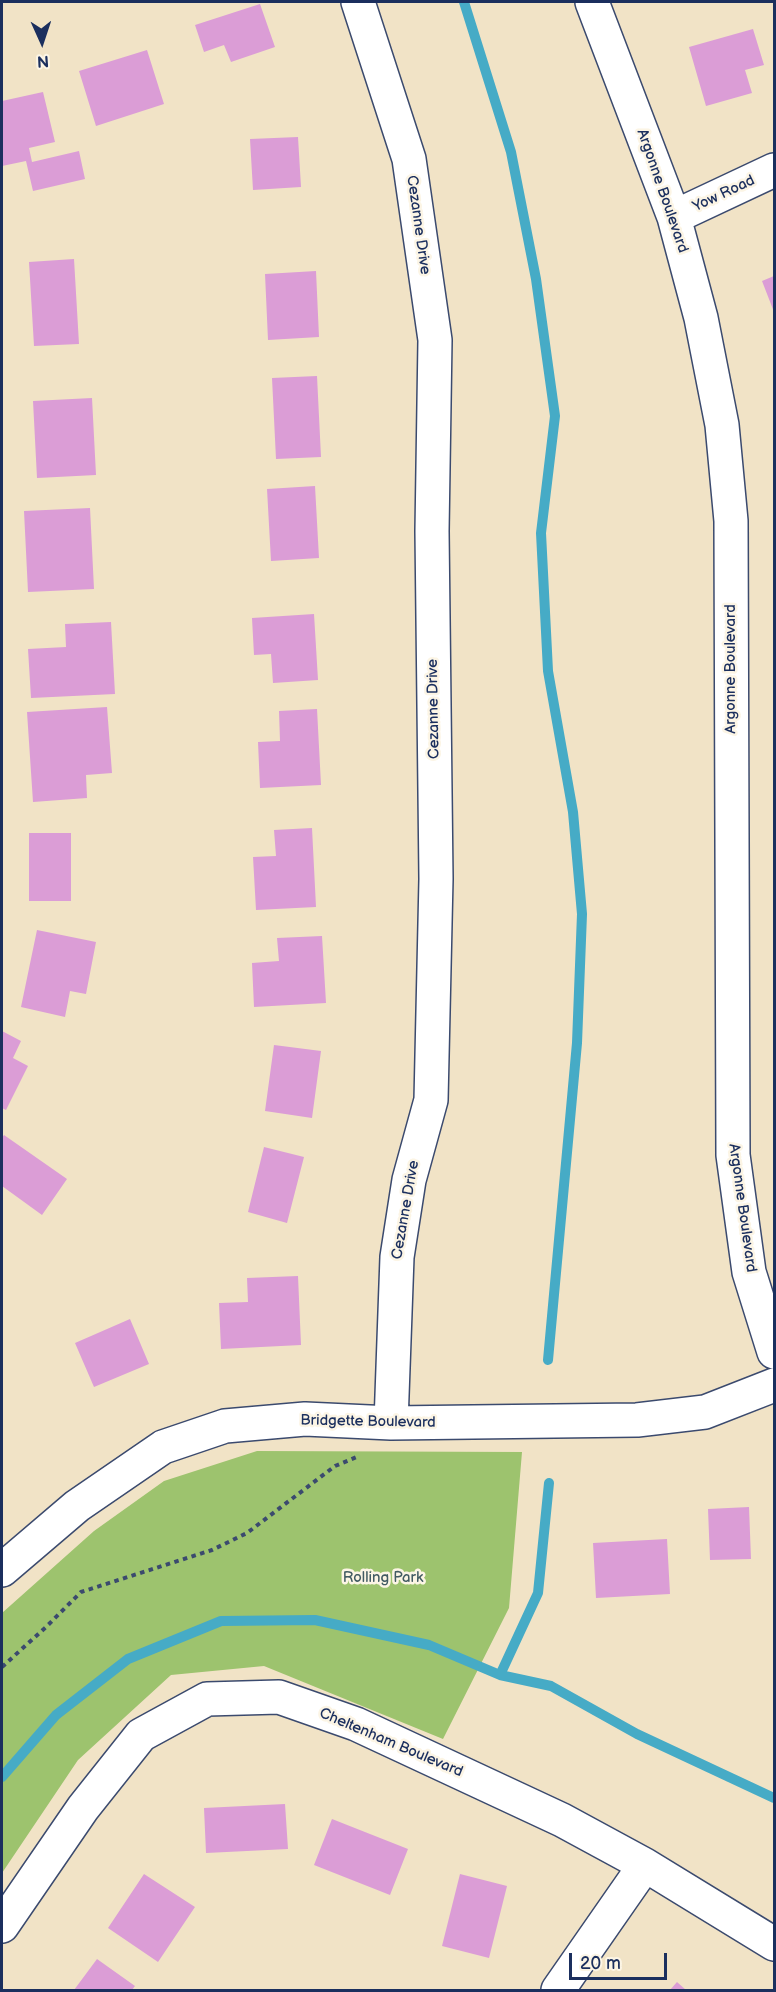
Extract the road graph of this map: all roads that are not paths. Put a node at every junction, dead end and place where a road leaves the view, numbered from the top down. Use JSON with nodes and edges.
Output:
{"nodes":[{"id":1,"x":358,"y":2,"type":"edge"},
{"id":2,"x":592,"y":2,"type":"edge"},
{"id":3,"x":774,"y":170,"type":"edge"},
{"id":4,"x":674,"y":218,"type":"junction"},
{"id":5,"x":774,"y":1352,"type":"edge"},
{"id":6,"x":774,"y":1384,"type":"edge"},
{"id":7,"x":391,"y":1423,"type":"junction"},
{"id":8,"x":2,"y":1570,"type":"edge"},
{"id":9,"x":645,"y":1865,"type":"junction"},
{"id":10,"x":2,"y":1926,"type":"edge"},
{"id":11,"x":774,"y":1944,"type":"edge"},
{"id":12,"x":558,"y":1990,"type":"edge"}],
"edges":[{"from":1,"to":7,"type":"street","name":"Cezanne Drive"},
{"from":2,"to":4,"type":"street","name":"Argonne Boulevard"},
{"from":3,"to":4,"type":"street","name":"Yow Road"},
{"from":4,"to":5,"type":"street","name":"Argonne Boulevard"},
{"from":6,"to":7,"type":"street","name":"Bridgette Boulevard"},
{"from":7,"to":8,"type":"street","name":"Bridgette Boulevard"},
{"from":9,"to":10,"type":"street","name":"Cheltenham Boulevard"},
{"from":9,"to":11,"type":"street","name":"Cheltenham Boulevard"},
{"from":9,"to":12,"type":"street"}]}
